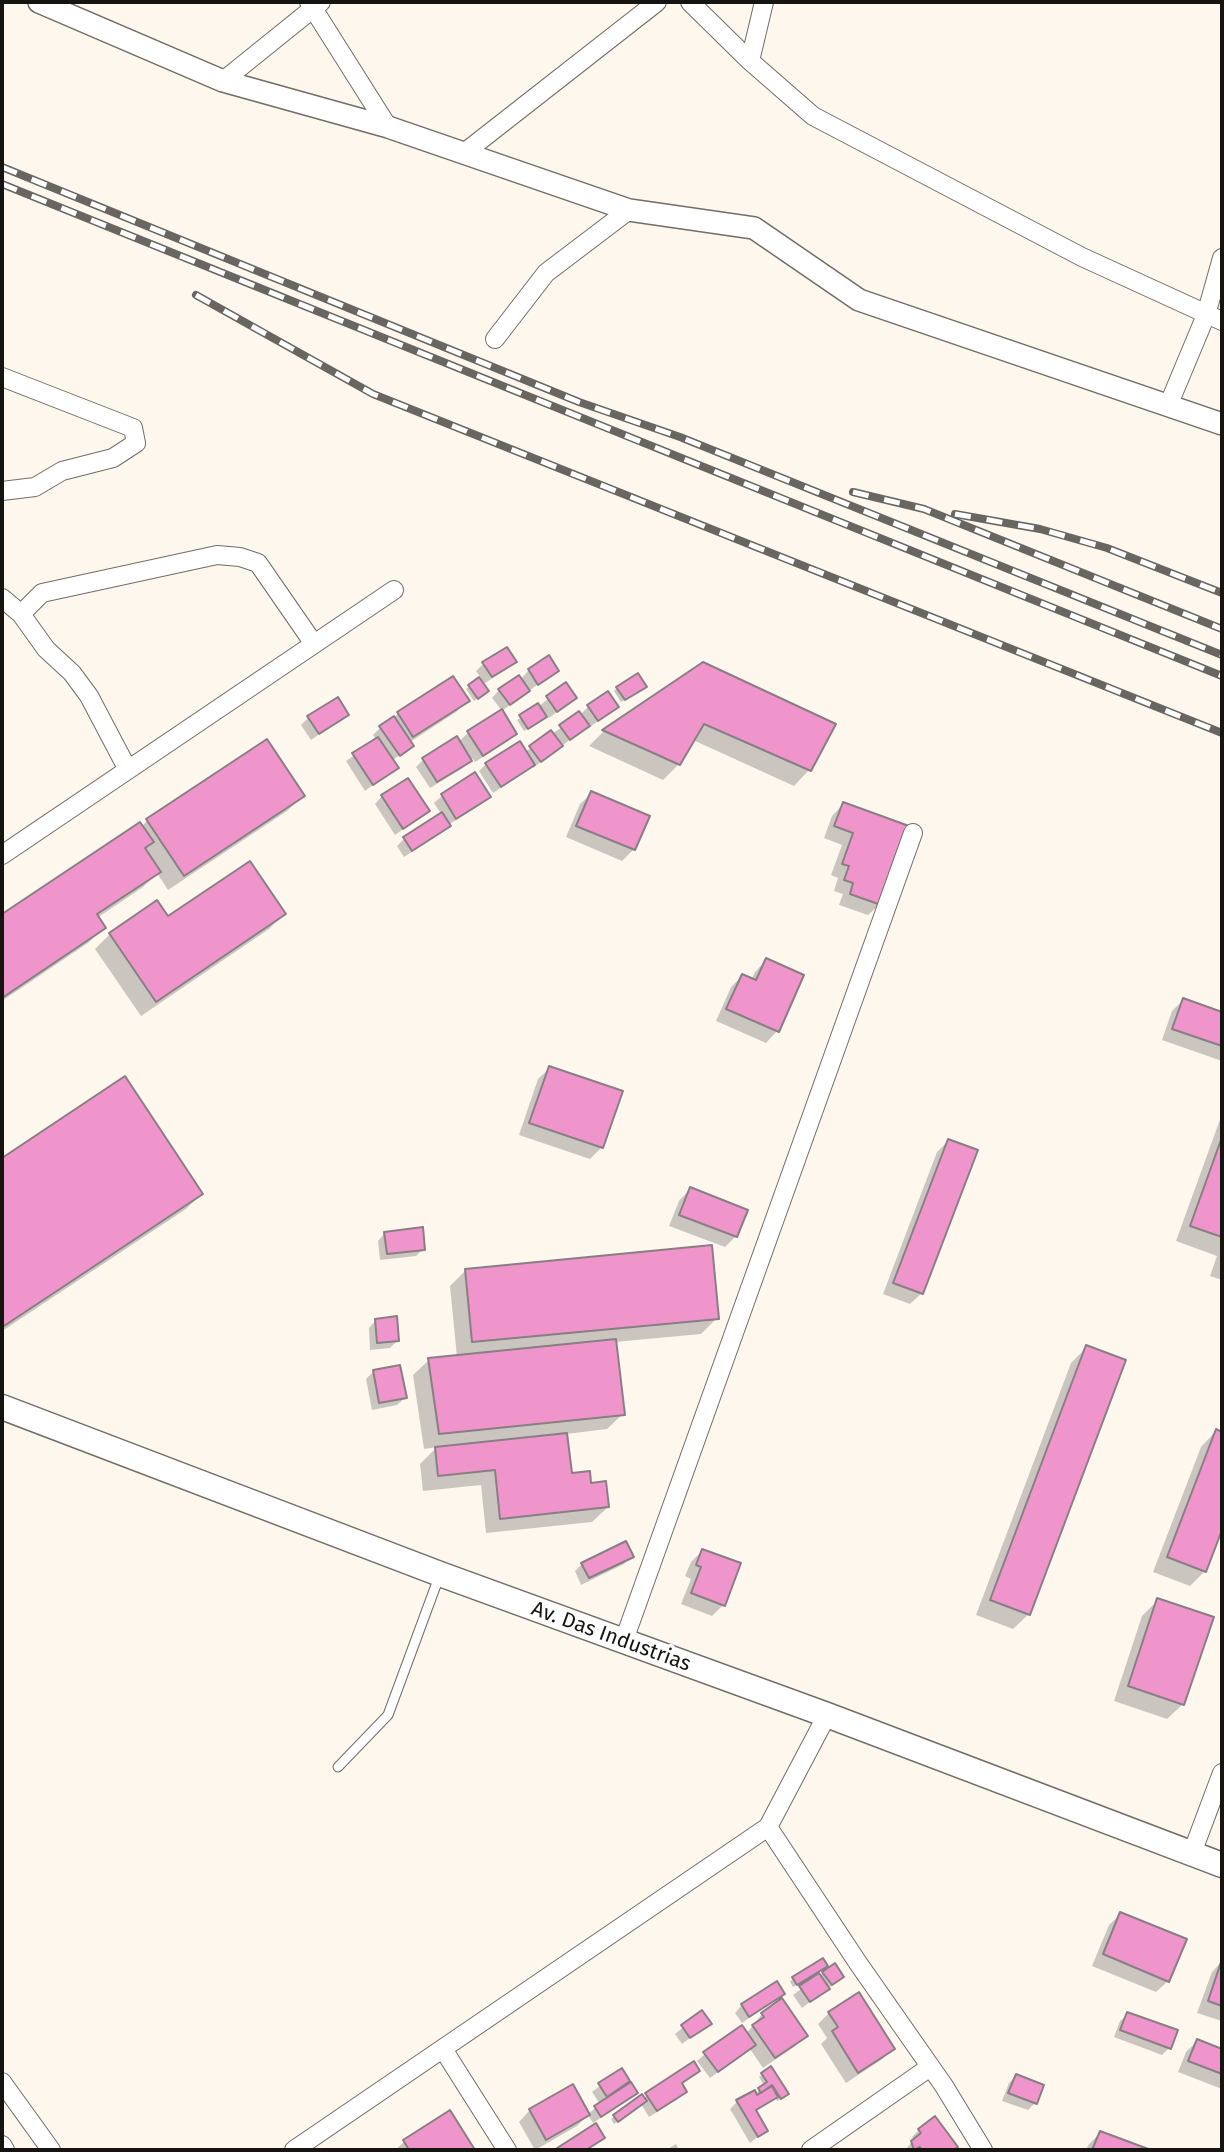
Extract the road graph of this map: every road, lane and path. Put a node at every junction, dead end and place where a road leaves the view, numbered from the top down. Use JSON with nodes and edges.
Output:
{"nodes":[{"id":1,"x":38,"y":2,"type":"edge"},
{"id":2,"x":657,"y":2,"type":"edge"},
{"id":3,"x":690,"y":2,"type":"edge"},
{"id":4,"x":764,"y":2,"type":"edge"},
{"id":5,"x":314,"y":4,"type":"edge"},
{"id":6,"x":750,"y":61,"type":"junction"},
{"id":7,"x":223,"y":81,"type":"junction"},
{"id":8,"x":388,"y":127,"type":"junction"},
{"id":9,"x":464,"y":153,"type":"junction"},
{"id":10,"x":629,"y":210,"type":"junction"},
{"id":11,"x":1222,"y":258,"type":"edge"},
{"id":12,"x":1214,"y":318,"type":"edge"},
{"id":13,"x":495,"y":339,"type":"dead end"},
{"id":14,"x":2,"y":377,"type":"edge"},
{"id":15,"x":1168,"y":406,"type":"junction"},
{"id":16,"x":1222,"y":424,"type":"edge"},
{"id":17,"x":2,"y":491,"type":"edge"},
{"id":18,"x":394,"y":590,"type":"dead end"},
{"id":19,"x":2,"y":598,"type":"edge"},
{"id":20,"x":21,"y":614,"type":"junction"},
{"id":21,"x":314,"y":644,"type":"junction"},
{"id":22,"x":128,"y":770,"type":"junction"},
{"id":23,"x":913,"y":833,"type":"dead end"},
{"id":24,"x":4,"y":849,"type":"edge"},
{"id":25,"x":2,"y":1407,"type":"edge"},
{"id":26,"x":440,"y":1574,"type":"junction"},
{"id":27,"x":623,"y":1643,"type":"junction"},
{"id":28,"x":827,"y":1716,"type":"junction"},
{"id":29,"x":338,"y":1767,"type":"dead end"},
{"id":30,"x":1222,"y":1773,"type":"edge"},
{"id":31,"x":768,"y":1827,"type":"junction"},
{"id":32,"x":1192,"y":1853,"type":"junction"},
{"id":33,"x":1222,"y":1865,"type":"edge"},
{"id":34,"x":443,"y":2049,"type":"junction"},
{"id":35,"x":930,"y":2067,"type":"junction"},
{"id":36,"x":2,"y":2082,"type":"edge"},
{"id":37,"x":2,"y":2145,"type":"edge"},
{"id":38,"x":5,"y":2150,"type":"edge"},
{"id":39,"x":51,"y":2150,"type":"edge"},
{"id":40,"x":294,"y":2150,"type":"edge"},
{"id":41,"x":507,"y":2150,"type":"edge"},
{"id":42,"x":811,"y":2150,"type":"edge"},
{"id":43,"x":983,"y":2150,"type":"edge"}],
"edges":[{"from":1,"to":7,"type":"street"},
{"from":2,"to":9,"type":"street"},
{"from":3,"to":6,"type":"street"},
{"from":4,"to":6,"type":"street"},
{"from":5,"to":7,"type":"street"},
{"from":5,"to":8,"type":"street"},
{"from":6,"to":12,"type":"street"},
{"from":7,"to":8,"type":"street"},
{"from":8,"to":9,"type":"street"},
{"from":9,"to":10,"type":"street"},
{"from":10,"to":13,"type":"street"},
{"from":10,"to":15,"type":"street"},
{"from":11,"to":12,"type":"street"},
{"from":12,"to":15,"type":"street"},
{"from":14,"to":17,"type":"street"},
{"from":15,"to":16,"type":"street"},
{"from":18,"to":21,"type":"street"},
{"from":19,"to":20,"type":"street"},
{"from":20,"to":21,"type":"street"},
{"from":20,"to":22,"type":"street"},
{"from":21,"to":22,"type":"street"},
{"from":22,"to":24,"type":"street"},
{"from":23,"to":27,"type":"street"},
{"from":25,"to":26,"type":"main road","name":"Av. Das Industrias"},
{"from":26,"to":27,"type":"main road","name":"Av. Das Industrias"},
{"from":26,"to":29,"type":"lane"},
{"from":27,"to":28,"type":"main road","name":"Av. Das Industrias"},
{"from":28,"to":31,"type":"street"},
{"from":28,"to":32,"type":"main road","name":"Av. Das Industrias"},
{"from":30,"to":32,"type":"street"},
{"from":31,"to":34,"type":"street"},
{"from":31,"to":35,"type":"street"},
{"from":32,"to":33,"type":"main road","name":"Av. Das Industrias"},
{"from":34,"to":40,"type":"street"},
{"from":34,"to":41,"type":"street"},
{"from":35,"to":42,"type":"street"},
{"from":35,"to":43,"type":"street"},
{"from":36,"to":39,"type":"street"},
{"from":37,"to":38,"type":"street"}]}
